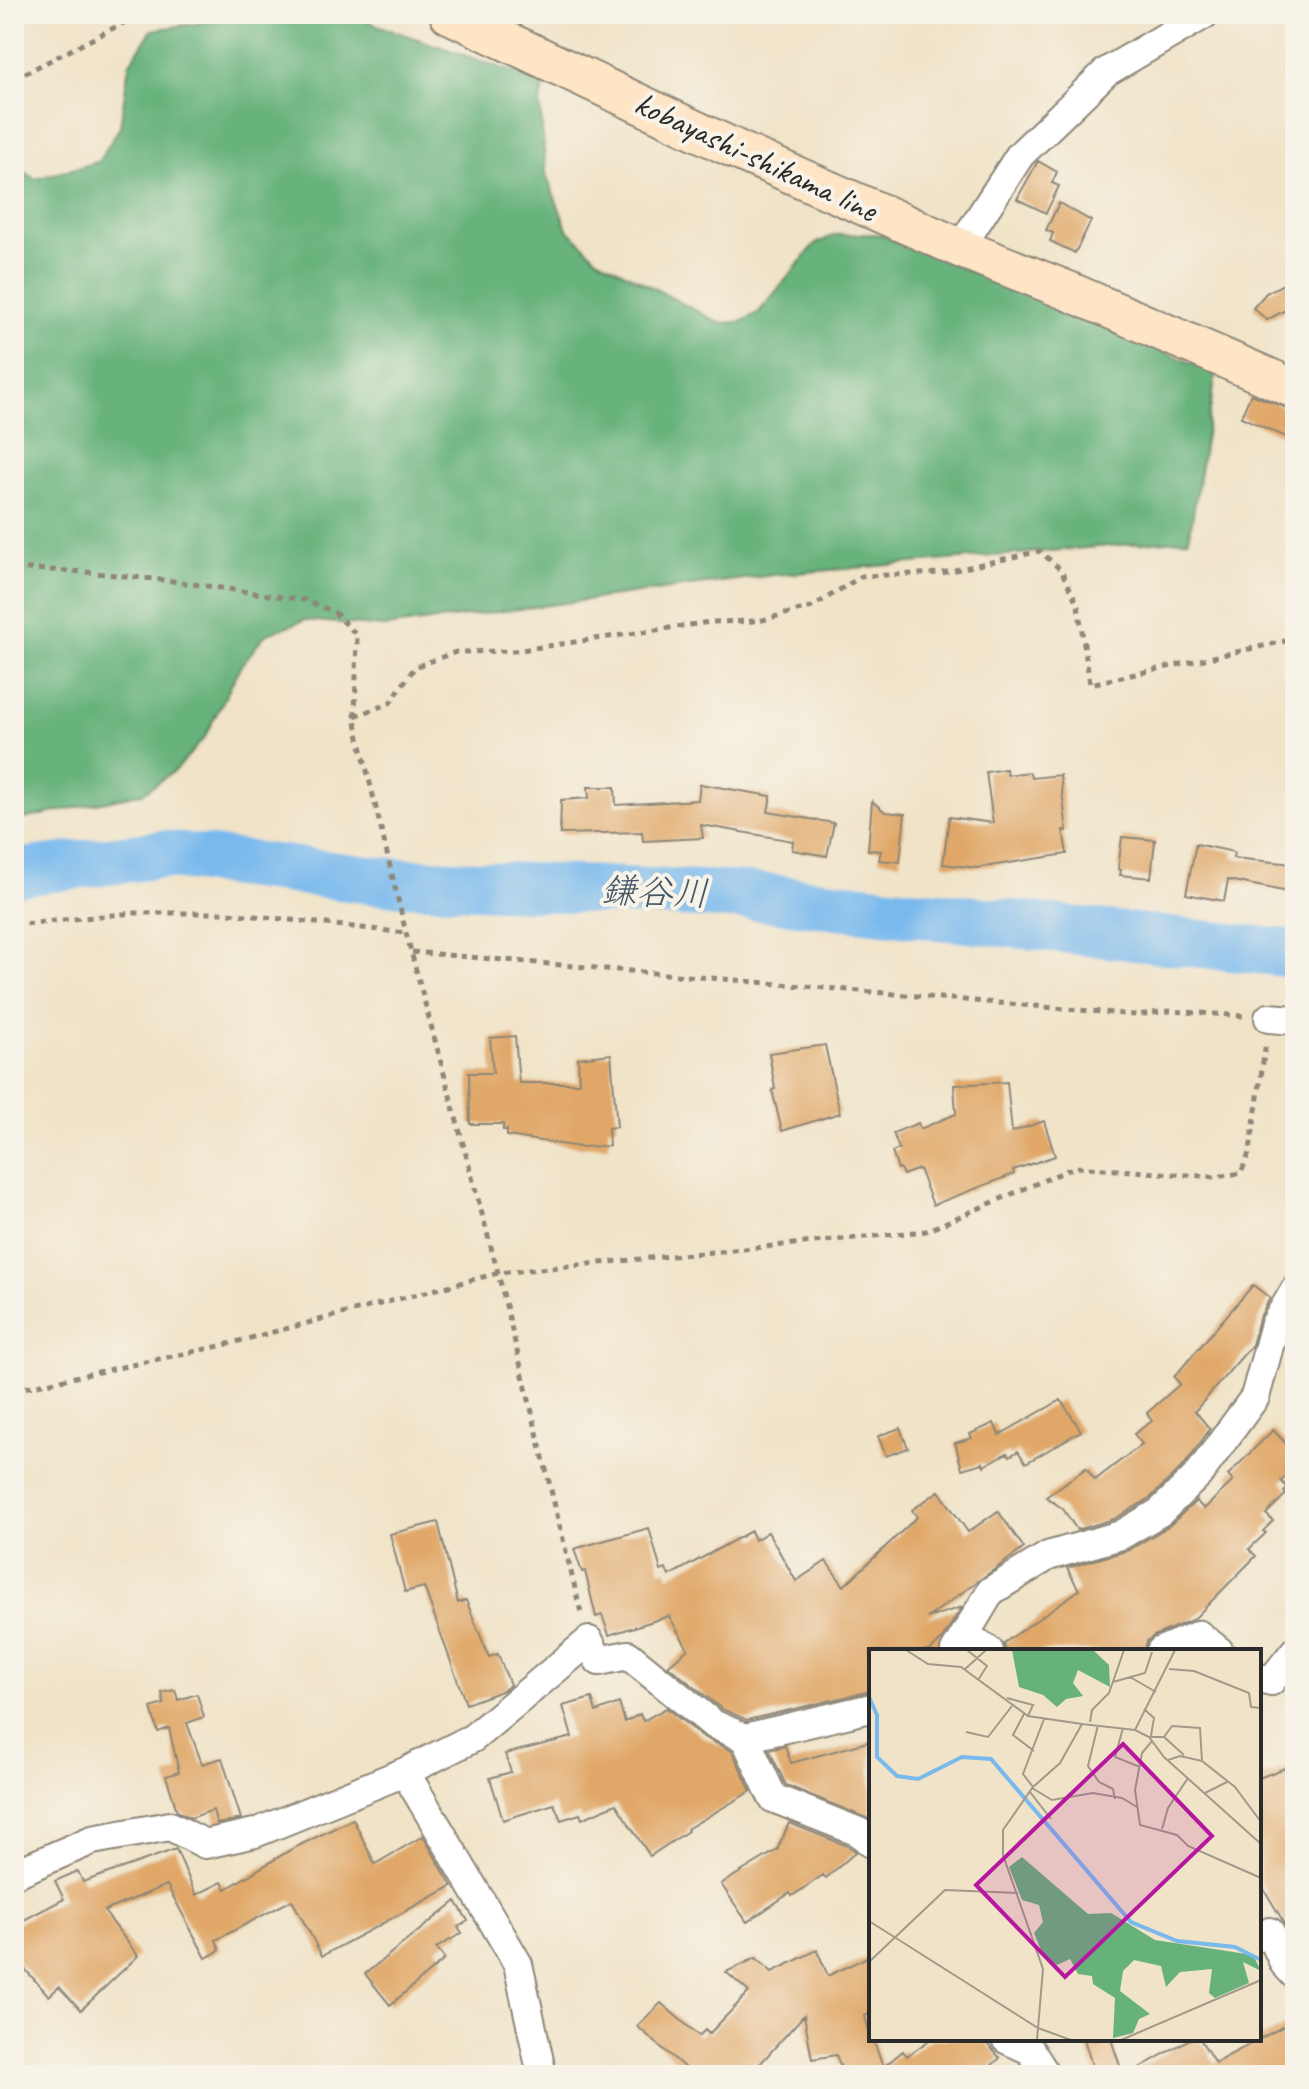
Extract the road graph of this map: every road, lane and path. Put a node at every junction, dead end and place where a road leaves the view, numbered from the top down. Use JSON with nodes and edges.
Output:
{"nodes":[{"id":1,"x":141,"y":14,"type":"edge"},
{"id":2,"x":449,"y":14,"type":"edge"},
{"id":3,"x":1205,"y":14,"type":"edge"},
{"id":4,"x":14,"y":79,"type":"edge"},
{"id":5,"x":960,"y":248,"type":"junction"},
{"id":6,"x":1295,"y":389,"type":"edge"},
{"id":7,"x":14,"y":568,"type":"edge"},
{"id":8,"x":1295,"y":639,"type":"edge"},
{"id":9,"x":355,"y":716,"type":"junction"},
{"id":10,"x":14,"y":925,"type":"edge"},
{"id":11,"x":406,"y":933,"type":"junction"},
{"id":12,"x":412,"y":952,"type":"junction"},
{"id":13,"x":1282,"y":1019,"type":"edge"},
{"id":14,"x":498,"y":1273,"type":"junction"},
{"id":15,"x":1295,"y":1290,"type":"edge"},
{"id":16,"x":14,"y":1390,"type":"edge"},
{"id":17,"x":589,"y":1641,"type":"junction"},
{"id":18,"x":960,"y":1643,"type":"edge"},
{"id":19,"x":982,"y":1649,"type":"edge"},
{"id":20,"x":1166,"y":1649,"type":"edge"},
{"id":21,"x":1216,"y":1649,"type":"edge"},
{"id":22,"x":1295,"y":1651,"type":"edge"},
{"id":23,"x":1261,"y":1678,"type":"edge"},
{"id":24,"x":869,"y":1708,"type":"edge"},
{"id":25,"x":745,"y":1738,"type":"junction"},
{"id":26,"x":405,"y":1772,"type":"junction"},
{"id":27,"x":869,"y":1841,"type":"edge"},
{"id":28,"x":14,"y":1874,"type":"edge"},
{"id":29,"x":1261,"y":1936,"type":"edge"},
{"id":30,"x":1295,"y":1975,"type":"edge"},
{"id":31,"x":1014,"y":2041,"type":"edge"},
{"id":32,"x":542,"y":2075,"type":"edge"},
{"id":33,"x":1046,"y":2075,"type":"edge"}],
"edges":[{"from":1,"to":4,"type":"path"},
{"from":2,"to":5,"type":"main road","name":"kobayashi-shikama line"},
{"from":3,"to":5,"type":"street"},
{"from":5,"to":6,"type":"main road","name":"kobayashi-shikama line"},
{"from":7,"to":9,"type":"path"},
{"from":8,"to":9,"type":"path"},
{"from":9,"to":11,"type":"path"},
{"from":10,"to":11,"type":"path"},
{"from":11,"to":12,"type":"path"},
{"from":12,"to":13,"type":"path"},
{"from":12,"to":14,"type":"path"},
{"from":13,"to":14,"type":"path"},
{"from":14,"to":16,"type":"path"},
{"from":14,"to":17,"type":"path"},
{"from":15,"to":18,"type":"street"},
{"from":17,"to":25,"type":"street"},
{"from":17,"to":26,"type":"street"},
{"from":18,"to":19,"type":"street"},
{"from":20,"to":21,"type":"street"},
{"from":22,"to":23,"type":"street"},
{"from":24,"to":25,"type":"street"},
{"from":25,"to":27,"type":"street"},
{"from":26,"to":28,"type":"street"},
{"from":26,"to":32,"type":"street"},
{"from":29,"to":30,"type":"street"},
{"from":31,"to":33,"type":"street"}]}
